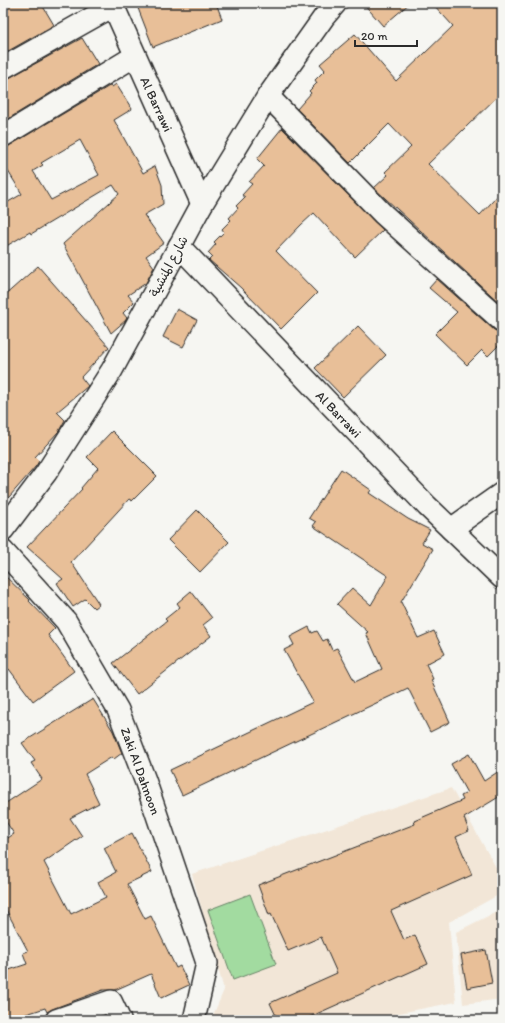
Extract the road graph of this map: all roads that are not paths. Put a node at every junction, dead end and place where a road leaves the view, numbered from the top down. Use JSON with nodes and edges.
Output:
{"nodes":[{"id":1,"x":336,"y":3,"type":"edge"},
{"id":2,"x":112,"y":4,"type":"edge"},
{"id":3,"x":135,"y":56,"type":"junction"},
{"id":4,"x":3,"y":68,"type":"edge"},
{"id":5,"x":268,"y":96,"type":"junction"},
{"id":6,"x":3,"y":136,"type":"edge"},
{"id":7,"x":202,"y":204,"type":"junction"},
{"id":8,"x":179,"y":246,"type":"junction"},
{"id":9,"x":502,"y":321,"type":"edge"},
{"id":10,"x":502,"y":492,"type":"edge"},
{"id":11,"x":451,"y":529,"type":"junction"},
{"id":12,"x":3,"y":530,"type":"edge"},
{"id":13,"x":3,"y":551,"type":"edge"},
{"id":14,"x":502,"y":578,"type":"edge"},
{"id":15,"x":56,"y":1020,"type":"edge"},
{"id":16,"x":120,"y":1020,"type":"edge"},
{"id":17,"x":194,"y":1020,"type":"edge"}],
"edges":[{"from":1,"to":5,"type":"street","name":"شارع المنشية"},
{"from":2,"to":3,"type":"street","name":"Al Barrawi"},
{"from":2,"to":4,"type":"street"},
{"from":3,"to":6,"type":"street"},
{"from":3,"to":7,"type":"street","name":"Al Barrawi"},
{"from":5,"to":7,"type":"street","name":"شارع المنشية"},
{"from":5,"to":9,"type":"street"},
{"from":7,"to":8,"type":"street","name":"شارع المنشية"},
{"from":8,"to":11,"type":"street","name":"Al Barrawi"},
{"from":8,"to":12,"type":"street","name":"شارع المنشية"},
{"from":10,"to":11,"type":"street"},
{"from":11,"to":14,"type":"street","name":"Al Barrawi"},
{"from":13,"to":17,"type":"street","name":"Zaki Al Dahnoon"},
{"from":15,"to":16,"type":"street"}]}
